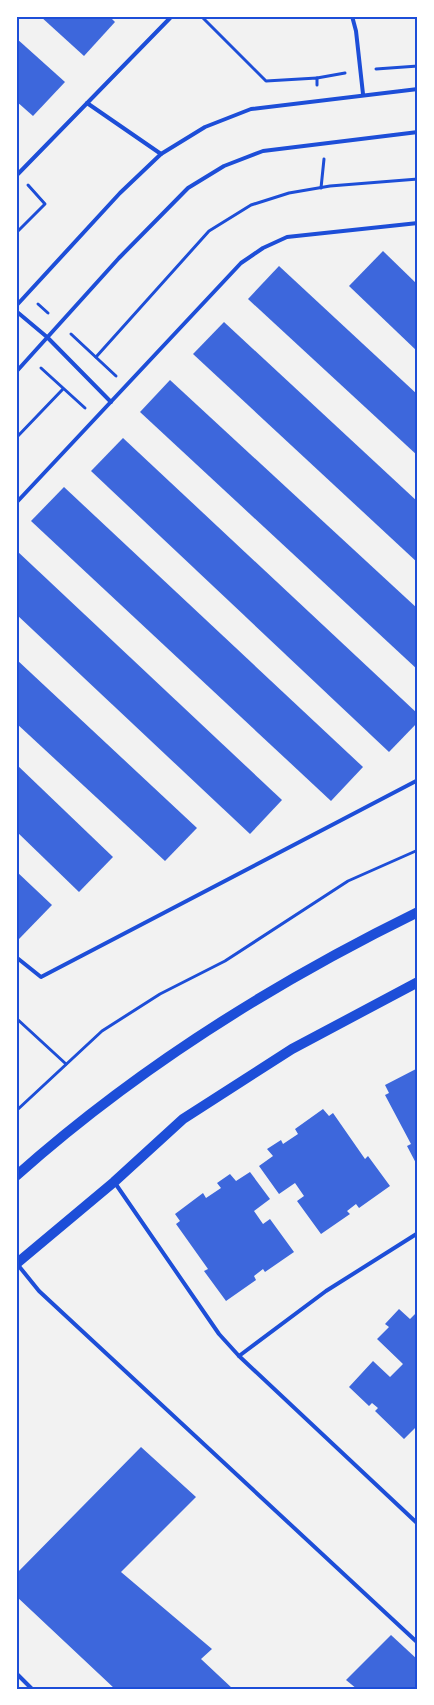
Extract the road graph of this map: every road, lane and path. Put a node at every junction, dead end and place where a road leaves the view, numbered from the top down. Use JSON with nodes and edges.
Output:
{"nodes":[{"id":1,"x":172,"y":16,"type":"edge"},
{"id":2,"x":352,"y":16,"type":"edge"},
{"id":3,"x":418,"y":89,"type":"edge"},
{"id":4,"x":363,"y":94,"type":"junction"},
{"id":5,"x":87,"y":103,"type":"junction"},
{"id":6,"x":418,"y":132,"type":"edge"},
{"id":7,"x":161,"y":154,"type":"junction"},
{"id":8,"x":17,"y":175,"type":"edge"},
{"id":9,"x":418,"y":179,"type":"edge"},
{"id":10,"x":418,"y":223,"type":"edge"},
{"id":11,"x":16,"y":233,"type":"edge"},
{"id":12,"x":16,"y":306,"type":"edge"},
{"id":13,"x":16,"y":311,"type":"edge"},
{"id":14,"x":47,"y":337,"type":"junction"},
{"id":15,"x":31,"y":357,"type":"junction"},
{"id":16,"x":96,"y":357,"type":"dead end"},
{"id":17,"x":16,"y":372,"type":"edge"},
{"id":18,"x":63,"y":389,"type":"junction"},
{"id":19,"x":112,"y":402,"type":"junction"},
{"id":20,"x":97,"y":418,"type":"junction"},
{"id":21,"x":16,"y":438,"type":"edge"},
{"id":22,"x":16,"y":503,"type":"edge"},
{"id":23,"x":418,"y":780,"type":"edge"},
{"id":24,"x":418,"y":850,"type":"edge"},
{"id":25,"x":418,"y":912,"type":"edge"},
{"id":26,"x":16,"y":957,"type":"edge"},
{"id":27,"x":418,"y":982,"type":"edge"},
{"id":28,"x":16,"y":1018,"type":"edge"},
{"id":29,"x":66,"y":1064,"type":"junction"},
{"id":30,"x":16,"y":1111,"type":"edge"},
{"id":31,"x":16,"y":1176,"type":"edge"},
{"id":32,"x":114,"y":1182,"type":"junction"},
{"id":33,"x":418,"y":1233,"type":"edge"},
{"id":34,"x":16,"y":1264,"type":"edge"},
{"id":35,"x":239,"y":1356,"type":"junction"},
{"id":36,"x":418,"y":1524,"type":"edge"},
{"id":37,"x":418,"y":1643,"type":"edge"},
{"id":38,"x":16,"y":1674,"type":"edge"},
{"id":39,"x":32,"y":1689,"type":"edge"}],
"edges":[{"from":1,"to":5,"type":"lane"},
{"from":2,"to":4,"type":"lane"},
{"from":3,"to":4,"type":"lane"},
{"from":4,"to":7,"type":"lane"},
{"from":5,"to":7,"type":"lane"},
{"from":5,"to":8,"type":"lane"},
{"from":6,"to":14,"type":"lane"},
{"from":7,"to":12,"type":"lane"},
{"from":8,"to":11,"type":"path"},
{"from":9,"to":16,"type":"path"},
{"from":10,"to":19,"type":"lane"},
{"from":13,"to":14,"type":"lane"},
{"from":14,"to":15,"type":"lane"},
{"from":14,"to":19,"type":"lane"},
{"from":15,"to":17,"type":"lane"},
{"from":15,"to":18,"type":"path"},
{"from":18,"to":20,"type":"path"},
{"from":18,"to":21,"type":"path"},
{"from":19,"to":20,"type":"lane"},
{"from":20,"to":22,"type":"lane"},
{"from":23,"to":26,"type":"lane"},
{"from":24,"to":29,"type":"path"},
{"from":25,"to":31,"type":"main road"},
{"from":27,"to":32,"type":"main road"},
{"from":28,"to":29,"type":"path"},
{"from":29,"to":30,"type":"path"},
{"from":32,"to":34,"type":"main road"},
{"from":32,"to":35,"type":"lane"},
{"from":33,"to":35,"type":"lane"},
{"from":34,"to":37,"type":"lane"},
{"from":35,"to":36,"type":"lane"},
{"from":38,"to":39,"type":"lane"}]}
